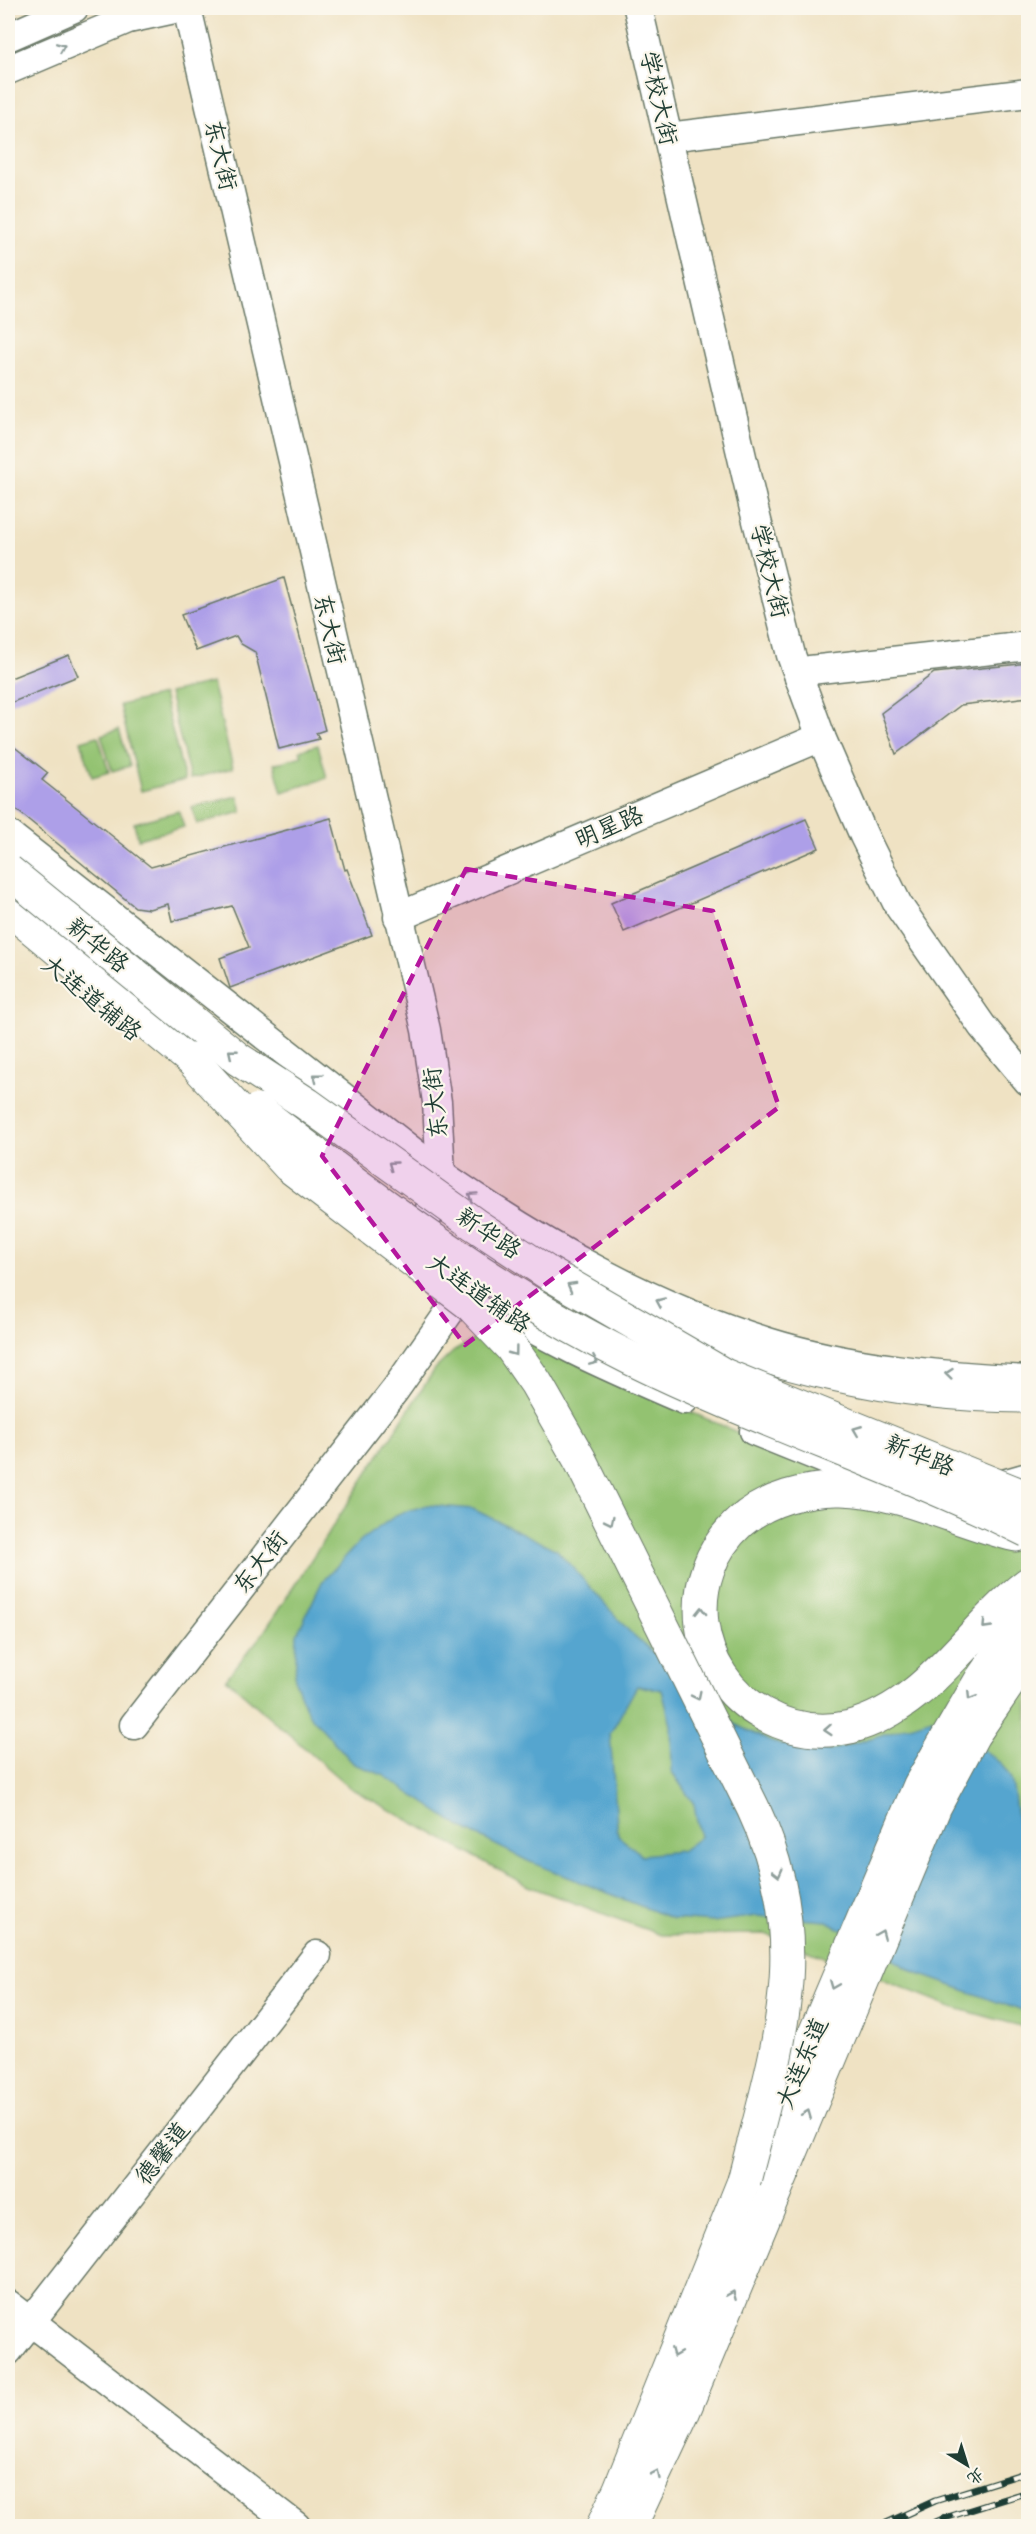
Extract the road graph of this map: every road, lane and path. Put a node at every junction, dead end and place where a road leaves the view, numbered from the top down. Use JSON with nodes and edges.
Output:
{"nodes":[{"id":1,"x":74,"y":8,"type":"edge"},
{"id":2,"x":179,"y":8,"type":"edge"},
{"id":3,"x":187,"y":8,"type":"edge"},
{"id":4,"x":638,"y":8,"type":"edge"},
{"id":5,"x":8,"y":37,"type":"edge"},
{"id":6,"x":8,"y":70,"type":"edge"},
{"id":7,"x":1029,"y":93,"type":"edge"},
{"id":8,"x":668,"y":137,"type":"junction"},
{"id":9,"x":1029,"y":645,"type":"edge"},
{"id":10,"x":799,"y":678,"type":"junction"},
{"id":11,"x":821,"y":737,"type":"junction"},
{"id":12,"x":8,"y":834,"type":"edge"},
{"id":13,"x":8,"y":871,"type":"edge"},
{"id":14,"x":8,"y":908,"type":"edge"},
{"id":15,"x":398,"y":917,"type":"junction"},
{"id":16,"x":8,"y":928,"type":"edge"},
{"id":17,"x":192,"y":1060,"type":"junction"},
{"id":18,"x":1029,"y":1081,"type":"edge"},
{"id":19,"x":441,"y":1174,"type":"junction"},
{"id":20,"x":503,"y":1217,"type":"junction"},
{"id":21,"x":417,"y":1250,"type":"junction"},
{"id":22,"x":466,"y":1288,"type":"junction"},
{"id":23,"x":612,"y":1309,"type":"junction"},
{"id":24,"x":1029,"y":1380,"type":"edge"},
{"id":25,"x":1029,"y":1396,"type":"edge"},
{"id":26,"x":1029,"y":1477,"type":"edge"},
{"id":27,"x":1029,"y":1498,"type":"edge"},
{"id":28,"x":1029,"y":1531,"type":"edge"},
{"id":29,"x":1029,"y":1537,"type":"edge"},
{"id":30,"x":1029,"y":1584,"type":"edge"},
{"id":31,"x":1029,"y":1613,"type":"edge"},
{"id":32,"x":1029,"y":1655,"type":"edge"},
{"id":33,"x":134,"y":1725,"type":"dead end"},
{"id":34,"x":317,"y":1955,"type":"dead end"},
{"id":35,"x":744,"y":2181,"type":"junction"},
{"id":36,"x":8,"y":2304,"type":"edge"},
{"id":37,"x":30,"y":2322,"type":"junction"},
{"id":38,"x":8,"y":2351,"type":"edge"},
{"id":39,"x":296,"y":2526,"type":"edge"},
{"id":40,"x":603,"y":2526,"type":"edge"},
{"id":41,"x":630,"y":2526,"type":"edge"}],
"edges":[{"from":1,"to":5,"type":"street"},
{"from":6,"to":2,"type":"street","one_way":true},
{"from":3,"to":15,"type":"street","name":"东大街"},
{"from":4,"to":8,"type":"street","name":"学校大街"},
{"from":7,"to":8,"type":"street"},
{"from":8,"to":10,"type":"street","name":"学校大街"},
{"from":9,"to":10,"type":"street"},
{"from":10,"to":11,"type":"street","name":"学校大街"},
{"from":11,"to":15,"type":"street","name":"明星路"},
{"from":11,"to":18,"type":"street","name":"学校大街"},
{"from":19,"to":12,"type":"street","one_way":true},
{"from":23,"to":13,"type":"main road","name":"新华路","one_way":true,"bridge":true},
{"from":14,"to":17,"type":"main road","name":"新华路"},
{"from":15,"to":19,"type":"street","name":"东大街"},
{"from":16,"to":21,"type":"street","name":"大连道辅路"},
{"from":17,"to":28,"type":"main road","name":"新华路","bridge":true},
{"from":17,"to":35,"type":"main road","one_way":true,"bridge":true},
{"from":20,"to":19,"type":"street","one_way":true},
{"from":19,"to":21,"type":"street","name":"东大街"},
{"from":20,"to":22,"type":"street","name":"东大街"},
{"from":24,"to":20,"type":"street","one_way":true},
{"from":21,"to":22,"type":"street","name":"大连道辅路"},
{"from":22,"to":26,"type":"street","name":"大连道辅路","one_way":true},
{"from":22,"to":33,"type":"street","name":"东大街"},
{"from":23,"to":25,"type":"main road","bridge":true},
{"from":27,"to":23,"type":"main road","name":"新华路","one_way":true,"bridge":true},
{"from":30,"to":29,"type":"main road","one_way":true},
{"from":31,"to":35,"type":"main road","name":"大连东道","one_way":true,"bridge":true},
{"from":41,"to":32,"type":"main road","name":"大连东道","one_way":true},
{"from":34,"to":37,"type":"street","name":"德馨道"},
{"from":35,"to":40,"type":"main road","name":"大连东道","one_way":true},
{"from":36,"to":37,"type":"street"},
{"from":37,"to":38,"type":"street","name":"德馨道"},
{"from":37,"to":39,"type":"street"}]}
